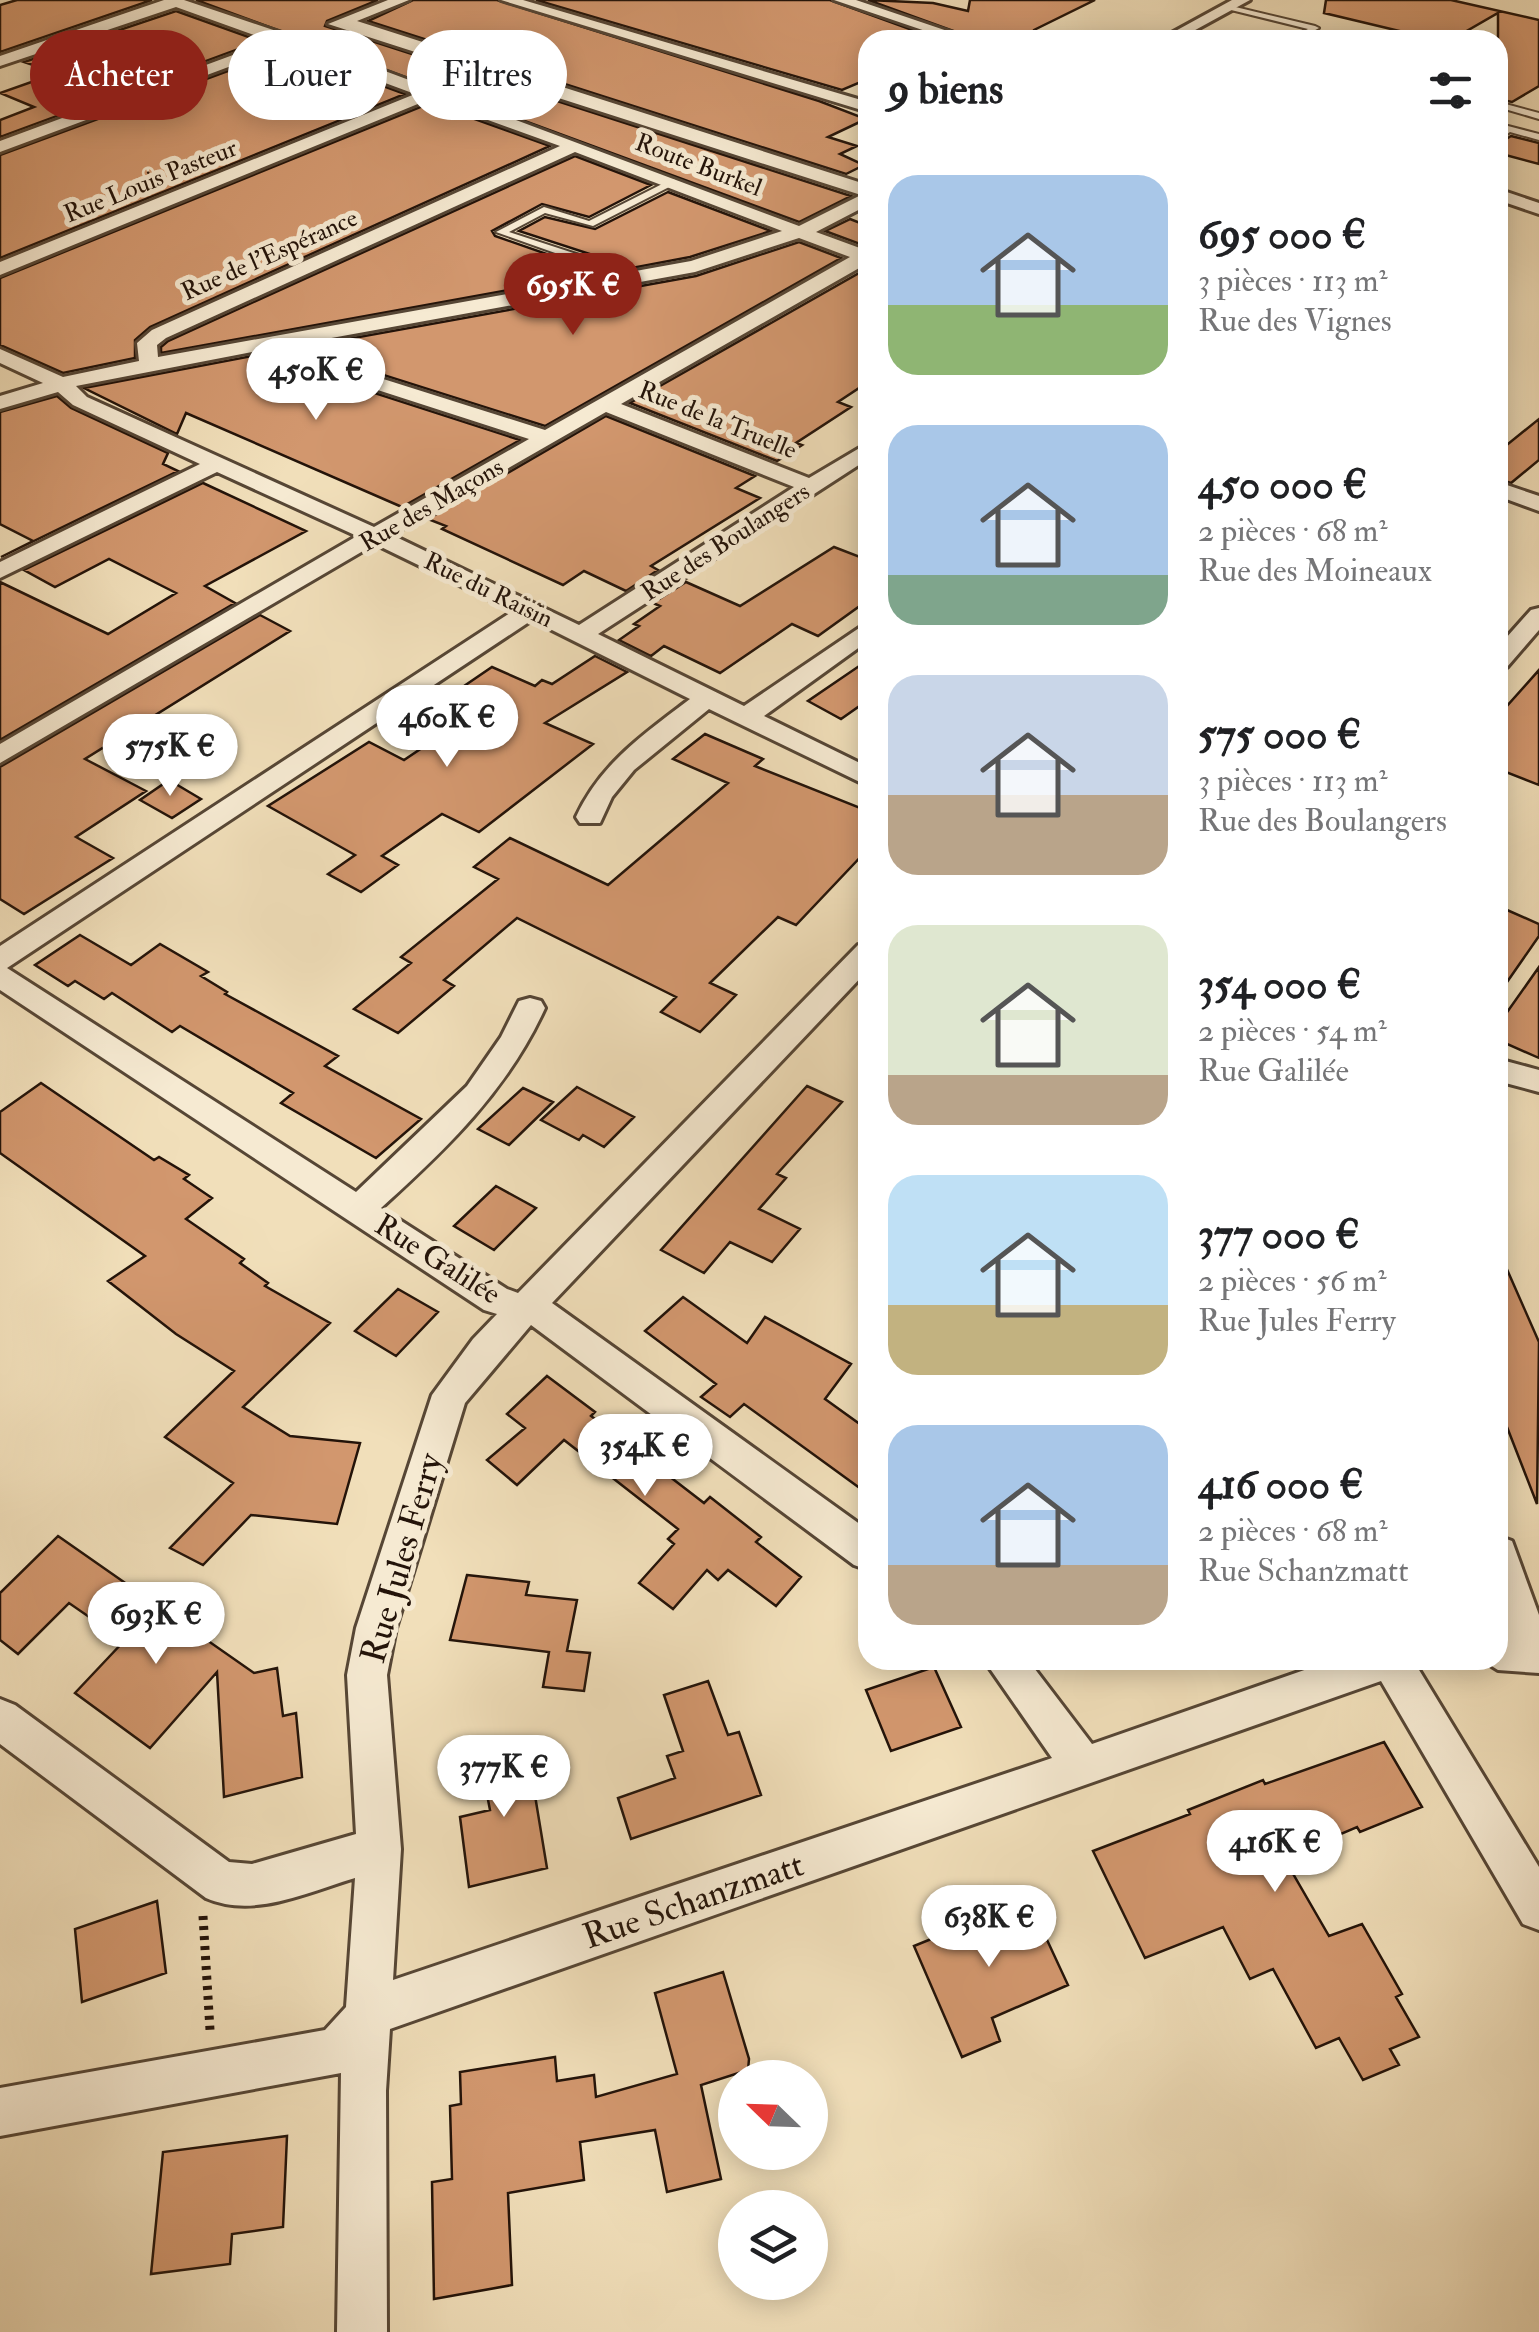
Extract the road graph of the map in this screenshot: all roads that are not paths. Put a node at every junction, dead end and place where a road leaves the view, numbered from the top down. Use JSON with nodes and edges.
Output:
{"nodes":[{"id":1,"x":402,"y":0,"type":"edge"},
{"id":2,"x":508,"y":0,"type":"edge"},
{"id":3,"x":841,"y":0,"type":"edge"},
{"id":4,"x":901,"y":0,"type":"edge"},
{"id":5,"x":174,"y":1,"type":"edge"},
{"id":6,"x":1237,"y":3,"type":"edge"},
{"id":7,"x":876,"y":12,"type":"junction"},
{"id":8,"x":255,"y":30,"type":"edge"},
{"id":9,"x":934,"y":30,"type":"edge"},
{"id":10,"x":1185,"y":30,"type":"edge"},
{"id":11,"x":1311,"y":30,"type":"edge"},
{"id":12,"x":0,"y":61,"type":"edge"},
{"id":13,"x":228,"y":62,"type":"edge"},
{"id":14,"x":407,"y":101,"type":"edge"},
{"id":15,"x":858,"y":104,"type":"edge"},
{"id":16,"x":1508,"y":108,"type":"edge"},
{"id":17,"x":1539,"y":116,"type":"edge"},
{"id":18,"x":505,"y":120,"type":"edge"},
{"id":19,"x":1508,"y":129,"type":"edge"},
{"id":20,"x":1539,"y":137,"type":"edge"},
{"id":21,"x":575,"y":146,"type":"junction"},
{"id":22,"x":0,"y":147,"type":"edge"},
{"id":23,"x":672,"y":182,"type":"junction"},
{"id":24,"x":858,"y":187,"type":"edge"},
{"id":25,"x":1508,"y":198,"type":"edge"},
{"id":26,"x":858,"y":203,"type":"edge"},
{"id":27,"x":1539,"y":209,"type":"edge"},
{"id":28,"x":797,"y":232,"type":"junction"},
{"id":29,"x":858,"y":254,"type":"edge"},
{"id":30,"x":858,"y":261,"type":"edge"},
{"id":31,"x":0,"y":269,"type":"edge"},
{"id":32,"x":572,"y":289,"type":"junction"},
{"id":33,"x":254,"y":344,"type":"junction"},
{"id":34,"x":0,"y":355,"type":"edge"},
{"id":35,"x":149,"y":364,"type":"junction"},
{"id":36,"x":62,"y":384,"type":"junction"},
{"id":37,"x":0,"y":402,"type":"edge"},
{"id":38,"x":604,"y":404,"type":"junction"},
{"id":39,"x":546,"y":437,"type":"junction"},
{"id":40,"x":858,"y":455,"type":"edge"},
{"id":41,"x":218,"y":463,"type":"junction"},
{"id":42,"x":810,"y":486,"type":"junction"},
{"id":43,"x":1508,"y":493,"type":"edge"},
{"id":44,"x":1539,"y":504,"type":"edge"},
{"id":45,"x":377,"y":536,"type":"junction"},
{"id":46,"x":0,"y":570,"type":"edge"},
{"id":47,"x":532,"y":609,"type":"junction"},
{"id":48,"x":1539,"y":615,"type":"edge"},
{"id":49,"x":582,"y":634,"type":"junction"},
{"id":50,"x":858,"y":637,"type":"edge"},
{"id":51,"x":1508,"y":651,"type":"edge"},
{"id":52,"x":708,"y":698,"type":"junction"},
{"id":53,"x":746,"y":717,"type":"junction"},
{"id":54,"x":0,"y":755,"type":"edge"},
{"id":55,"x":858,"y":773,"type":"edge"},
{"id":56,"x":590,"y":817,"type":"dead end"},
{"id":57,"x":0,"y":960,"type":"edge"},
{"id":58,"x":858,"y":962,"type":"edge"},
{"id":59,"x":0,"y":976,"type":"edge"},
{"id":60,"x":530,"y":1008,"type":"dead end"},
{"id":61,"x":1508,"y":1072,"type":"edge"},
{"id":62,"x":1539,"y":1080,"type":"edge"},
{"id":63,"x":358,"y":1210,"type":"junction"},
{"id":64,"x":525,"y":1308,"type":"junction"},
{"id":65,"x":858,"y":1546,"type":"edge"},
{"id":66,"x":1508,"y":1593,"type":"edge"},
{"id":67,"x":1523,"y":1653,"type":"edge"},
{"id":68,"x":1011,"y":1670,"type":"edge"},
{"id":69,"x":1361,"y":1670,"type":"edge"},
{"id":70,"x":1395,"y":1670,"type":"edge"},
{"id":71,"x":0,"y":1719,"type":"edge"},
{"id":72,"x":1084,"y":1768,"type":"junction"},
{"id":73,"x":379,"y":1849,"type":"junction"},
{"id":74,"x":1539,"y":1908,"type":"edge"},
{"id":75,"x":369,"y":2015,"type":"junction"},
{"id":76,"x":0,"y":2112,"type":"edge"},
{"id":77,"x":362,"y":2332,"type":"edge"}],
"edges":[{"from":1,"to":24,"type":"street"},
{"from":2,"to":15,"type":"street"},
{"from":3,"to":7,"type":"street"},
{"from":4,"to":7,"type":"street"},
{"from":5,"to":8,"type":"street","name":"Route Burkel"},
{"from":5,"to":12,"type":"street"},
{"from":6,"to":10,"type":"street"},
{"from":6,"to":11,"type":"lane"},
{"from":7,"to":9,"type":"street"},
{"from":13,"to":22,"type":"street"},
{"from":14,"to":31,"type":"street","name":"Rue Louis Pasteur"},
{"from":16,"to":17,"type":"lane"},
{"from":18,"to":21,"type":"street","name":"Route Burkel"},
{"from":19,"to":20,"type":"lane"},
{"from":21,"to":23,"type":"street","name":"Route Burkel"},
{"from":21,"to":35,"type":"street","name":"Rue de l'Espérance"},
{"from":23,"to":28,"type":"street","name":"Route Burkel"},
{"from":23,"to":32,"type":"lane"},
{"from":25,"to":27,"type":"street"},
{"from":26,"to":28,"type":"street"},
{"from":28,"to":29,"type":"street","name":"Route Burkel"},
{"from":28,"to":32,"type":"street"},
{"from":30,"to":38,"type":"street","name":"Rue des Maçons"},
{"from":32,"to":33,"type":"street"},
{"from":33,"to":35,"type":"street"},
{"from":33,"to":39,"type":"street"},
{"from":34,"to":36,"type":"street","name":"Rue du Raisin"},
{"from":35,"to":36,"type":"street"},
{"from":36,"to":37,"type":"street"},
{"from":36,"to":41,"type":"street","name":"Rue du Raisin"},
{"from":38,"to":39,"type":"street","name":"Rue des Maçons"},
{"from":38,"to":42,"type":"street","name":"Rue de la Truelle"},
{"from":39,"to":45,"type":"street","name":"Rue des Maçons"},
{"from":40,"to":42,"type":"street","name":"Rue des Boulangers"},
{"from":41,"to":45,"type":"street","name":"Rue du Raisin"},
{"from":41,"to":46,"type":"street"},
{"from":42,"to":49,"type":"street","name":"Rue des Boulangers"},
{"from":43,"to":44,"type":"street"},
{"from":45,"to":47,"type":"street","name":"Rue du Raisin"},
{"from":45,"to":54,"type":"street","name":"Rue des Maçons"},
{"from":47,"to":49,"type":"street","name":"Rue du Raisin"},
{"from":47,"to":57,"type":"street"},
{"from":48,"to":51,"type":"street"},
{"from":49,"to":52,"type":"street","name":"Rue du Raisin"},
{"from":50,"to":53,"type":"street"},
{"from":52,"to":53,"type":"street","name":"Rue du Raisin"},
{"from":52,"to":56,"type":"street"},
{"from":53,"to":55,"type":"street","name":"Rue du Raisin"},
{"from":58,"to":64,"type":"street","name":"Rue Jules Ferry"},
{"from":59,"to":63,"type":"street","name":"Rue Galilée"},
{"from":60,"to":63,"type":"street"},
{"from":61,"to":62,"type":"street"},
{"from":63,"to":64,"type":"street","name":"Rue Galilée"},
{"from":64,"to":65,"type":"street","name":"Rue Galilée"},
{"from":64,"to":73,"type":"street","name":"Rue Jules Ferry"},
{"from":66,"to":67,"type":"street"},
{"from":68,"to":72,"type":"street"},
{"from":69,"to":72,"type":"street","name":"Rue Schanzmatt"},
{"from":70,"to":74,"type":"street"},
{"from":71,"to":73,"type":"street"},
{"from":72,"to":75,"type":"street","name":"Rue Schanzmatt"},
{"from":73,"to":75,"type":"street","name":"Rue Jules Ferry"},
{"from":75,"to":76,"type":"street","name":"Rue Schanzmatt"},
{"from":75,"to":77,"type":"street","name":"Rue Jules Ferry"}]}
